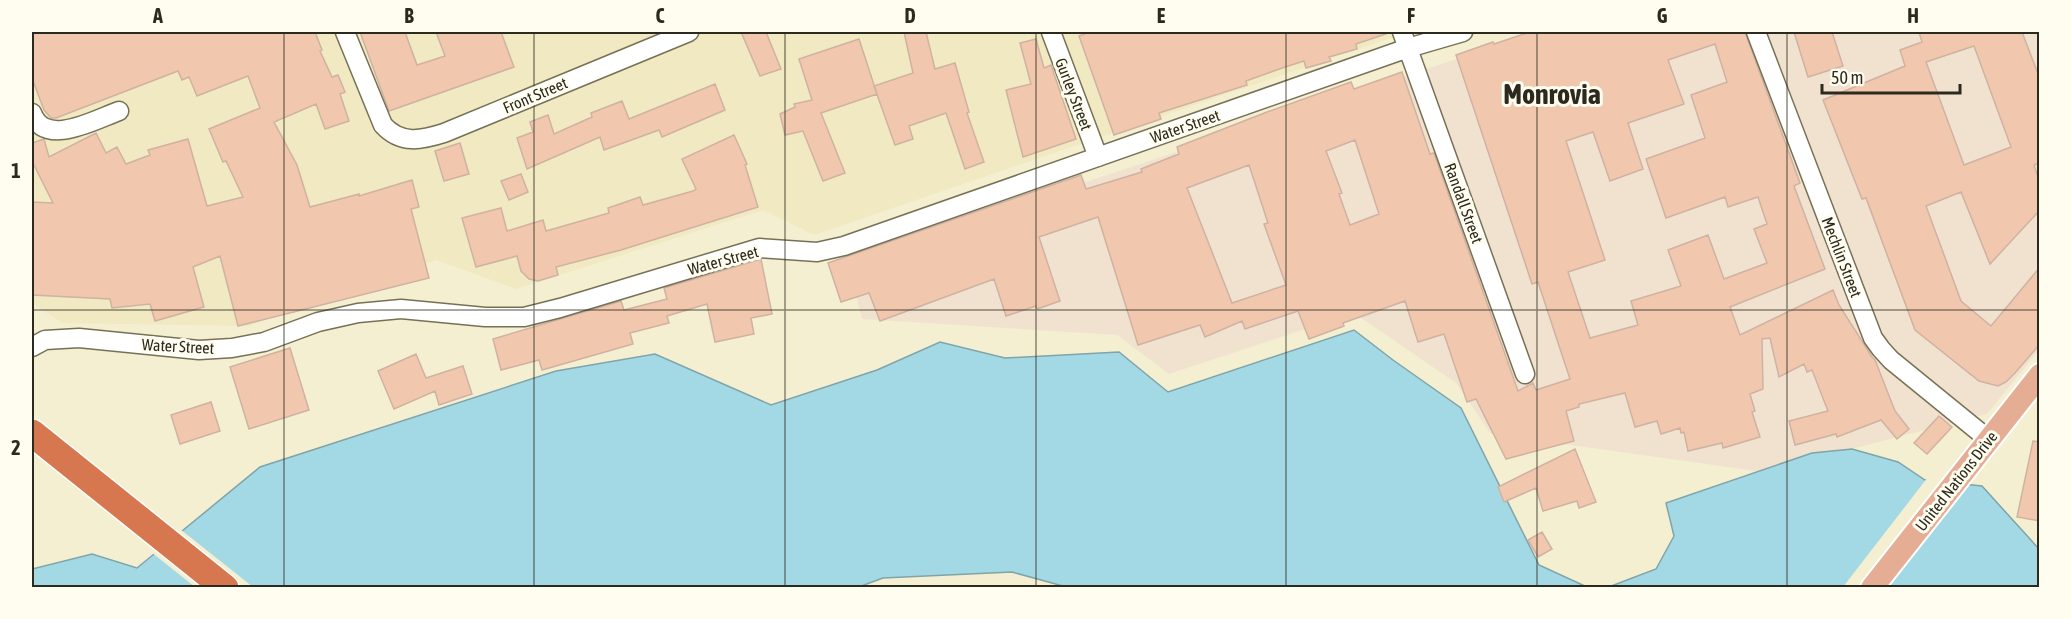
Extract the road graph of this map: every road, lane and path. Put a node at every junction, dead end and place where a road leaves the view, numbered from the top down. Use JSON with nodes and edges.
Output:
{"nodes":[{"id":1,"x":345,"y":32,"type":"edge"},
{"id":2,"x":688,"y":32,"type":"edge"},
{"id":3,"x":1051,"y":32,"type":"edge"},
{"id":4,"x":1463,"y":32,"type":"edge"},
{"id":5,"x":1756,"y":32,"type":"edge"},
{"id":6,"x":1405,"y":40,"type":"edge"},
{"id":7,"x":120,"y":111,"type":"dead end"},
{"id":8,"x":32,"y":113,"type":"edge"},
{"id":9,"x":1098,"y":157,"type":"junction"},
{"id":10,"x":36,"y":339,"type":"edge"},
{"id":11,"x":1526,"y":374,"type":"dead end"},
{"id":12,"x":2040,"y":375,"type":"edge"},
{"id":13,"x":32,"y":433,"type":"edge"},
{"id":14,"x":1988,"y":439,"type":"junction"},
{"id":15,"x":225,"y":588,"type":"edge"},
{"id":16,"x":1872,"y":588,"type":"edge"}],
"edges":[{"from":1,"to":2,"type":"street","name":"Front Street"},
{"from":3,"to":9,"type":"street","name":"Gurley Street"},
{"from":4,"to":6,"type":"street","name":"Water Street"},
{"from":5,"to":14,"type":"street","name":"Mechlin Street"},
{"from":6,"to":9,"type":"street","name":"Water Street"},
{"from":6,"to":11,"type":"street","name":"Randall Street"},
{"from":7,"to":8,"type":"street"},
{"from":9,"to":10,"type":"street","name":"Water Street"},
{"from":12,"to":14,"type":"main road","name":"United Nations Drive"},
{"from":13,"to":15,"type":"highway"},
{"from":14,"to":16,"type":"main road","name":"United Nations Drive"}]}
